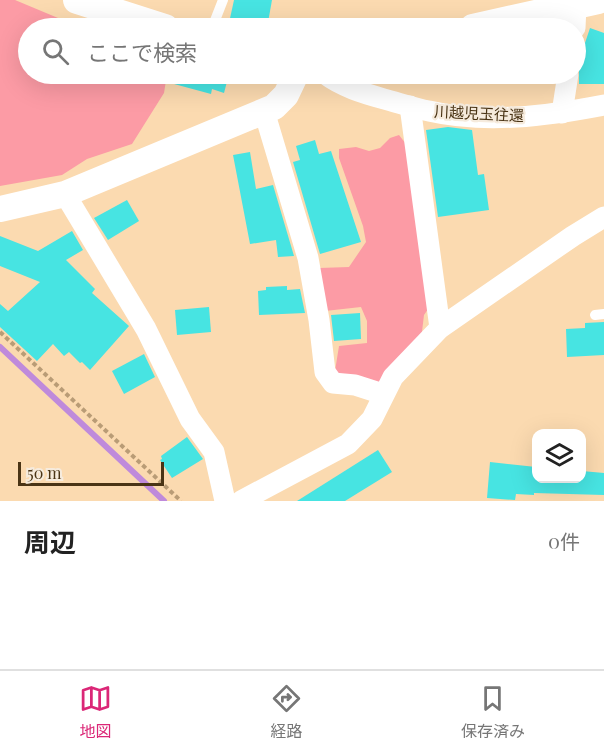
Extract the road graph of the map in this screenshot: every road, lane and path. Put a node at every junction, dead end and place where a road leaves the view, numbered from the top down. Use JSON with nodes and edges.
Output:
{"nodes":[{"id":1,"x":224,"y":0,"type":"edge"},
{"id":2,"x":88,"y":2,"type":"edge"},
{"id":3,"x":583,"y":11,"type":"edge"},
{"id":4,"x":135,"y":18,"type":"edge"},
{"id":5,"x":216,"y":18,"type":"edge"},
{"id":6,"x":538,"y":18,"type":"edge"},
{"id":7,"x":291,"y":84,"type":"edge"},
{"id":8,"x":341,"y":84,"type":"edge"},
{"id":9,"x":566,"y":84,"type":"edge"},
{"id":10,"x":604,"y":105,"type":"edge"},
{"id":11,"x":410,"y":106,"type":"junction"},
{"id":12,"x":264,"y":111,"type":"junction"},
{"id":13,"x":562,"y":113,"type":"junction"},
{"id":14,"x":65,"y":194,"type":"junction"},
{"id":15,"x":0,"y":209,"type":"edge"},
{"id":16,"x":604,"y":218,"type":"edge"},
{"id":17,"x":440,"y":328,"type":"junction"},
{"id":18,"x":0,"y":332,"type":"edge"},
{"id":19,"x":383,"y":394,"type":"junction"},
{"id":20,"x":181,"y":501,"type":"edge"},
{"id":21,"x":225,"y":501,"type":"edge"},
{"id":22,"x":241,"y":501,"type":"edge"}],
"edges":[{"from":1,"to":5,"type":"lane"},
{"from":2,"to":4,"type":"main road"},
{"from":3,"to":6,"type":"main road"},
{"from":7,"to":12,"type":"street"},
{"from":8,"to":11,"type":"street","name":"川越児玉往還"},
{"from":9,"to":13,"type":"street"},
{"from":10,"to":13,"type":"street","name":"川越児玉往還"},
{"from":11,"to":13,"type":"street","name":"川越児玉往還"},
{"from":11,"to":17,"type":"street"},
{"from":12,"to":14,"type":"street"},
{"from":12,"to":19,"type":"street"},
{"from":14,"to":15,"type":"street"},
{"from":14,"to":21,"type":"street"},
{"from":16,"to":17,"type":"street"},
{"from":17,"to":19,"type":"street"},
{"from":18,"to":20,"type":"path"},
{"from":19,"to":22,"type":"street"}]}
